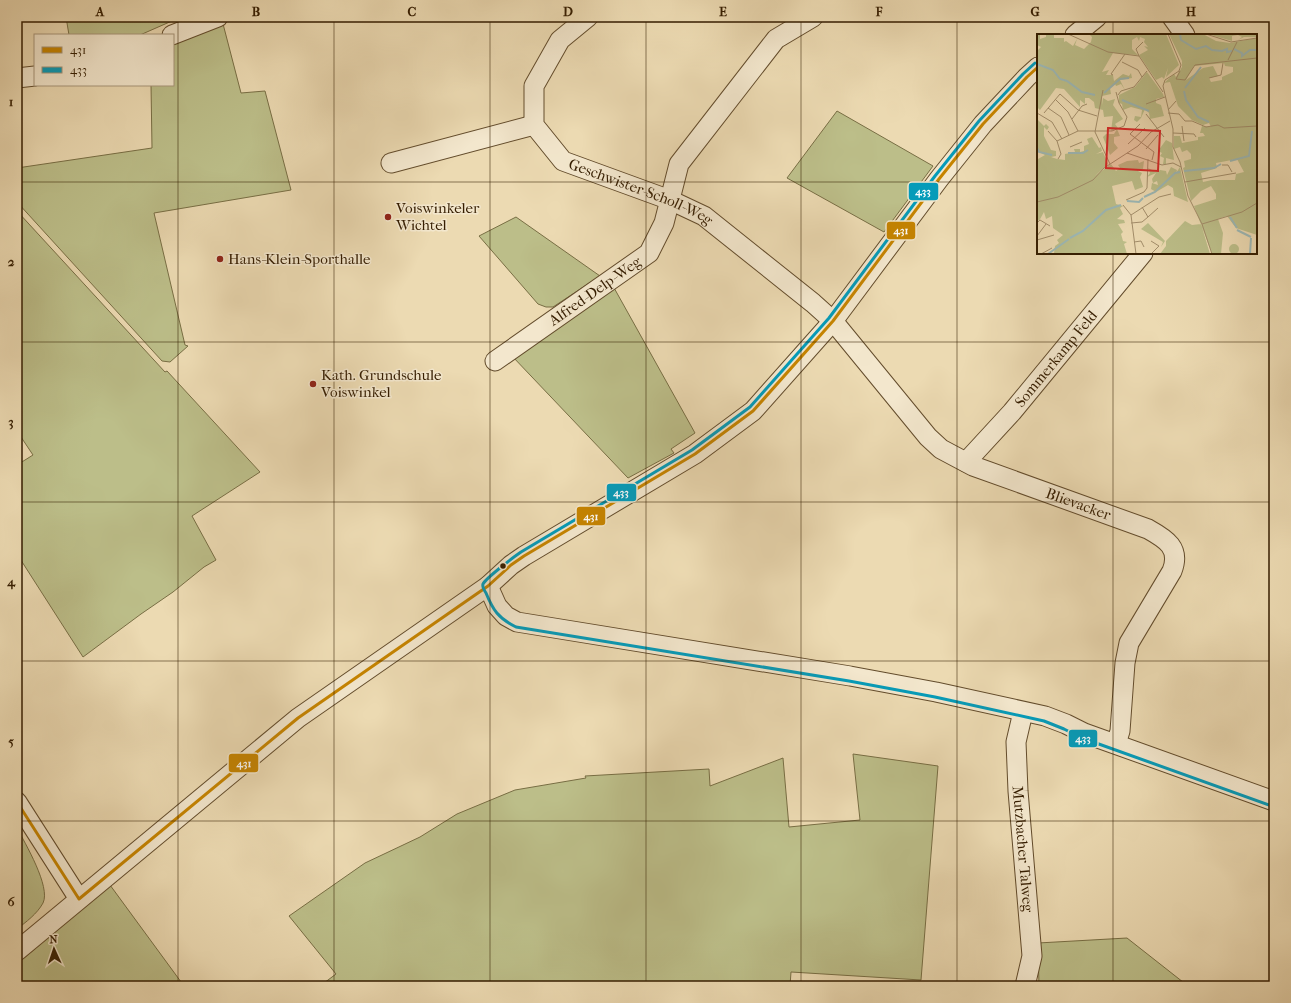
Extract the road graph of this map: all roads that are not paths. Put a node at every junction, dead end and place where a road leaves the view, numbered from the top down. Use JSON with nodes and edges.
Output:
{"nodes":[{"id":1,"x":218,"y":17,"type":"edge"},
{"id":2,"x":588,"y":17,"type":"edge"},
{"id":3,"x":813,"y":17,"type":"edge"},
{"id":4,"x":1097,"y":17,"type":"edge"},
{"id":5,"x":1172,"y":17,"type":"edge"},
{"id":6,"x":174,"y":34,"type":"edge"},
{"id":7,"x":1076,"y":34,"type":"edge"},
{"id":8,"x":1184,"y":34,"type":"edge"},
{"id":9,"x":1037,"y":68,"type":"edge"},
{"id":10,"x":34,"y":76,"type":"edge"},
{"id":11,"x":17,"y":78,"type":"edge"},
{"id":12,"x":534,"y":125,"type":"junction"},
{"id":13,"x":391,"y":163,"type":"dead end"},
{"id":14,"x":670,"y":200,"type":"junction"},
{"id":15,"x":1142,"y":254,"type":"edge"},
{"id":16,"x":833,"y":321,"type":"junction"},
{"id":17,"x":495,"y":362,"type":"dead end"},
{"id":18,"x":966,"y":462,"type":"junction"},
{"id":19,"x":488,"y":586,"type":"junction"},
{"id":20,"x":1023,"y":712,"type":"junction"},
{"id":21,"x":1116,"y":744,"type":"junction"},
{"id":22,"x":1274,"y":801,"type":"edge"},
{"id":23,"x":17,"y":802,"type":"edge"},
{"id":24,"x":79,"y":899,"type":"junction"},
{"id":25,"x":17,"y":951,"type":"edge"},
{"id":26,"x":1025,"y":986,"type":"edge"}],
"edges":[{"from":1,"to":6,"type":"street"},
{"from":2,"to":12,"type":"street"},
{"from":3,"to":14,"type":"street","name":"Alfred-Delp-Weg"},
{"from":4,"to":7,"type":"street"},
{"from":5,"to":8,"type":"street"},
{"from":9,"to":16,"type":"street"},
{"from":10,"to":11,"type":"street"},
{"from":12,"to":13,"type":"street"},
{"from":12,"to":14,"type":"street","name":"Geschwister-Scholl-Weg"},
{"from":14,"to":16,"type":"street","name":"Geschwister-Scholl-Weg"},
{"from":14,"to":17,"type":"street","name":"Alfred-Delp-Weg"},
{"from":15,"to":18,"type":"street","name":"Sommerkamp Feld"},
{"from":16,"to":18,"type":"street","name":"Blievacker"},
{"from":16,"to":19,"type":"street"},
{"from":18,"to":21,"type":"street","name":"Blievacker"},
{"from":19,"to":20,"type":"street"},
{"from":19,"to":24,"type":"street"},
{"from":20,"to":21,"type":"street"},
{"from":20,"to":26,"type":"street","name":"Mutzbacher Talweg"},
{"from":21,"to":22,"type":"street"},
{"from":23,"to":24,"type":"street"},
{"from":24,"to":25,"type":"street"}]}
